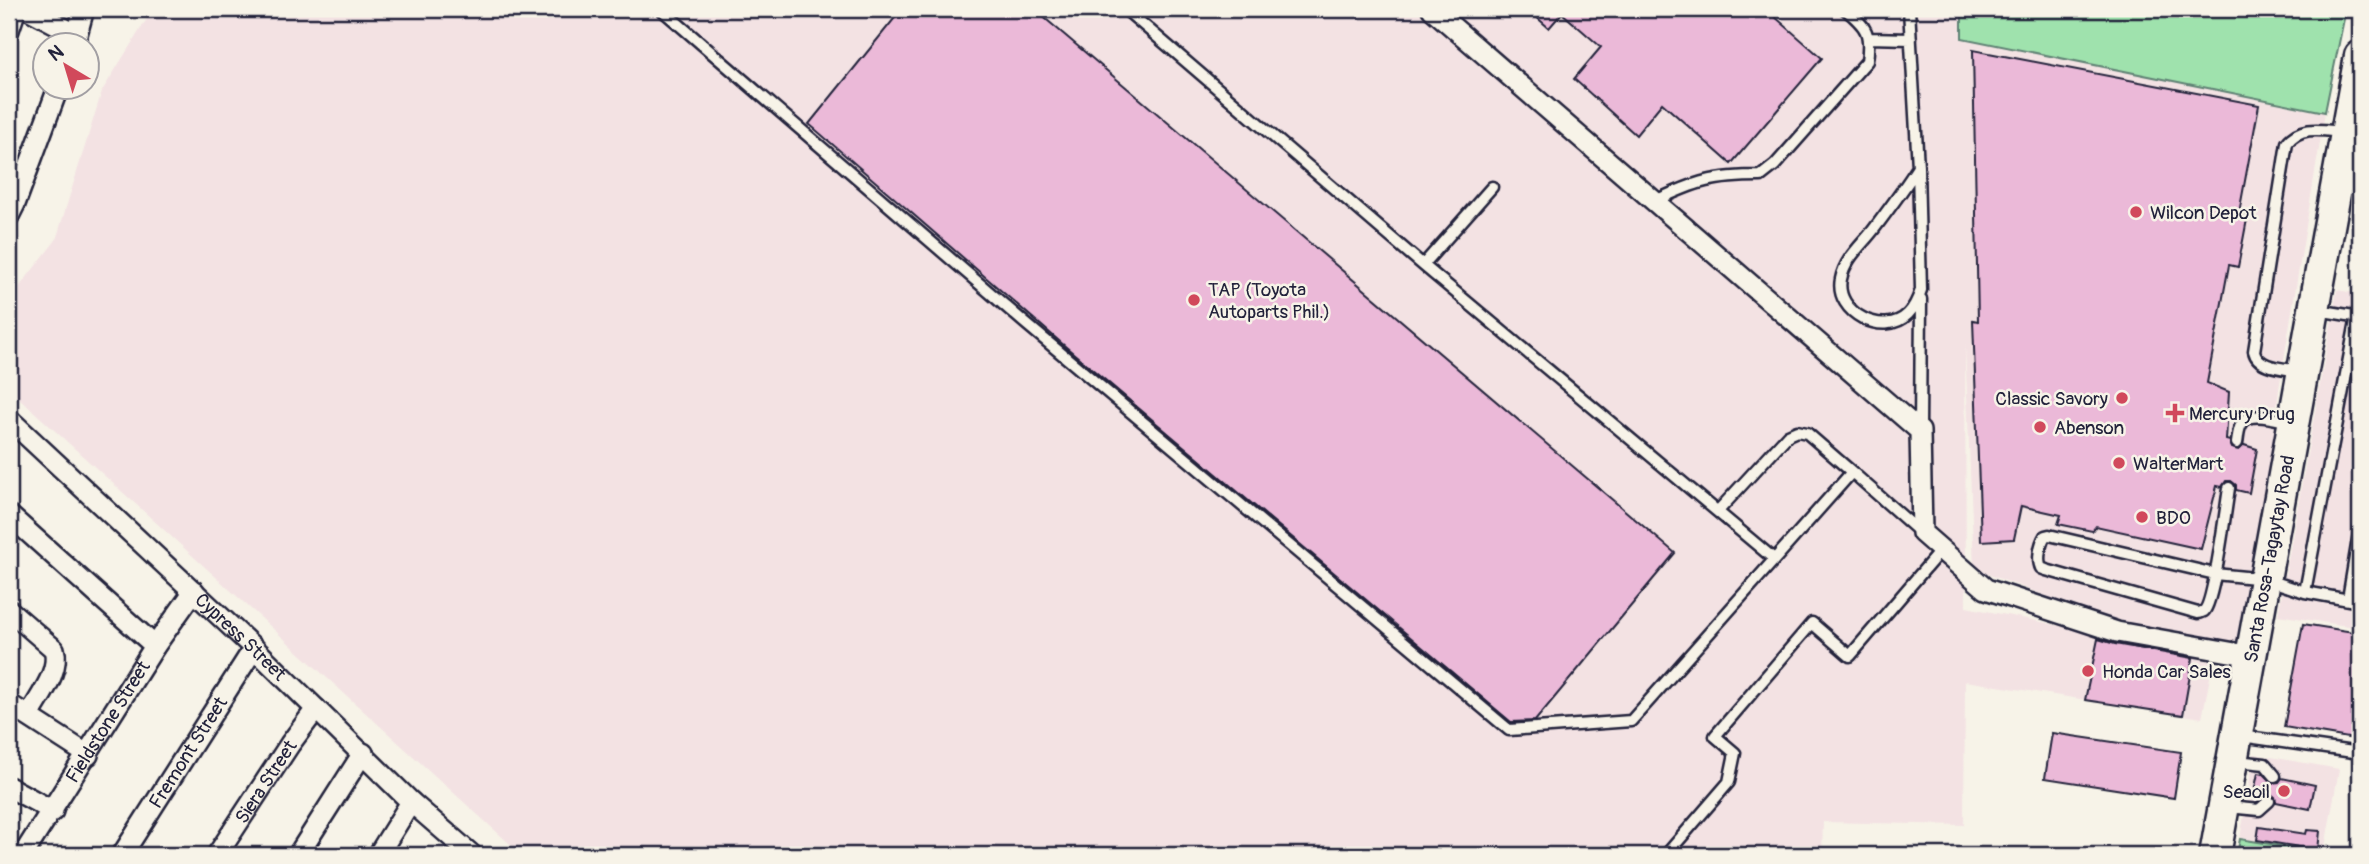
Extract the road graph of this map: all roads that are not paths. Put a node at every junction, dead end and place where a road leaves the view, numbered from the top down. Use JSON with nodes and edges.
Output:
{"nodes":[{"id":1,"x":16,"y":9,"type":"edge"},
{"id":2,"x":28,"y":9,"type":"edge"},
{"id":3,"x":84,"y":9,"type":"edge"},
{"id":4,"x":661,"y":9,"type":"edge"},
{"id":5,"x":1125,"y":9,"type":"edge"},
{"id":6,"x":1432,"y":9,"type":"edge"},
{"id":7,"x":1845,"y":9,"type":"edge"},
{"id":8,"x":1909,"y":9,"type":"edge"},
{"id":9,"x":9,"y":30,"type":"edge"},
{"id":10,"x":63,"y":32,"type":"edge"},
{"id":11,"x":77,"y":32,"type":"edge"},
{"id":12,"x":1868,"y":38,"type":"junction"},
{"id":13,"x":1911,"y":39,"type":"junction"},
{"id":14,"x":2360,"y":55,"type":"edge"},
{"id":15,"x":53,"y":102,"type":"edge"},
{"id":16,"x":2345,"y":151,"type":"junction"},
{"id":17,"x":1918,"y":167,"type":"junction"},
{"id":18,"x":1492,"y":187,"type":"dead end"},
{"id":19,"x":1656,"y":201,"type":"junction"},
{"id":20,"x":11,"y":208,"type":"edge"},
{"id":21,"x":1423,"y":265,"type":"junction"},
{"id":22,"x":1921,"y":290,"type":"junction"},
{"id":23,"x":2313,"y":309,"type":"junction"},
{"id":24,"x":2359,"y":316,"type":"edge"},
{"id":25,"x":2303,"y":371,"type":"junction"},
{"id":26,"x":9,"y":419,"type":"edge"},
{"id":27,"x":2295,"y":423,"type":"junction"},
{"id":28,"x":1920,"y":431,"type":"junction"},
{"id":29,"x":2237,"y":443,"type":"dead end"},
{"id":30,"x":1852,"y":472,"type":"junction"},
{"id":31,"x":2229,"y":488,"type":"dead end"},
{"id":32,"x":1718,"y":511,"type":"junction"},
{"id":33,"x":9,"y":515,"type":"edge"},
{"id":34,"x":2360,"y":527,"type":"edge"},
{"id":35,"x":1922,"y":533,"type":"junction"},
{"id":36,"x":1941,"y":550,"type":"junction"},
{"id":37,"x":1774,"y":559,"type":"junction"},
{"id":38,"x":2215,"y":575,"type":"junction"},
{"id":39,"x":2265,"y":579,"type":"junction"},
{"id":40,"x":194,"y":592,"type":"junction"},
{"id":41,"x":2305,"y":592,"type":"junction"},
{"id":42,"x":2348,"y":599,"type":"junction"},
{"id":43,"x":2360,"y":601,"type":"edge"},
{"id":44,"x":9,"y":610,"type":"edge"},
{"id":45,"x":155,"y":646,"type":"junction"},
{"id":46,"x":254,"y":648,"type":"junction"},
{"id":47,"x":2252,"y":656,"type":"junction"},
{"id":48,"x":9,"y":704,"type":"edge"},
{"id":49,"x":316,"y":709,"type":"junction"},
{"id":50,"x":29,"y":716,"type":"junction"},
{"id":51,"x":2234,"y":748,"type":"junction"},
{"id":52,"x":363,"y":753,"type":"junction"},
{"id":53,"x":2360,"y":753,"type":"edge"},
{"id":54,"x":88,"y":755,"type":"junction"},
{"id":55,"x":2275,"y":776,"type":"dead end"},
{"id":56,"x":9,"y":787,"type":"edge"},
{"id":57,"x":2269,"y":801,"type":"dead end"},
{"id":58,"x":411,"y":802,"type":"junction"},
{"id":59,"x":2224,"y":806,"type":"junction"},
{"id":60,"x":53,"y":811,"type":"junction"},
{"id":61,"x":467,"y":853,"type":"edge"},
{"id":62,"x":23,"y":855,"type":"edge"},
{"id":63,"x":122,"y":855,"type":"edge"},
{"id":64,"x":217,"y":855,"type":"edge"},
{"id":65,"x":298,"y":855,"type":"edge"},
{"id":66,"x":378,"y":855,"type":"edge"},
{"id":67,"x":1667,"y":855,"type":"edge"},
{"id":68,"x":2215,"y":855,"type":"edge"}],
"edges":[{"from":1,"to":9,"type":"street"},
{"from":2,"to":10,"type":"street"},
{"from":3,"to":11,"type":"street"},
{"from":4,"to":37,"type":"lane"},
{"from":5,"to":21,"type":"lane"},
{"from":6,"to":19,"type":"street"},
{"from":7,"to":12,"type":"lane"},
{"from":8,"to":13,"type":"lane"},
{"from":12,"to":13,"type":"lane"},
{"from":12,"to":19,"type":"lane"},
{"from":13,"to":17,"type":"lane"},
{"from":14,"to":16,"type":"main road","name":"Santa Rosa-Tagaytay Road"},
{"from":15,"to":20,"type":"street"},
{"from":16,"to":23,"type":"main road","name":"Santa Rosa-Tagaytay Road"},
{"from":16,"to":25,"type":"lane"},
{"from":17,"to":22,"type":"lane"},
{"from":17,"to":22,"type":"lane"},
{"from":18,"to":21,"type":"lane"},
{"from":19,"to":28,"type":"street"},
{"from":21,"to":32,"type":"lane"},
{"from":22,"to":28,"type":"lane"},
{"from":23,"to":24,"type":"lane"},
{"from":23,"to":25,"type":"main road","name":"Santa Rosa-Tagaytay Road"},
{"from":24,"to":41,"type":"lane"},
{"from":25,"to":27,"type":"main road","name":"Santa Rosa-Tagaytay Road"},
{"from":26,"to":40,"type":"street","name":"Cypress Street"},
{"from":27,"to":29,"type":"lane"},
{"from":27,"to":39,"type":"main road","name":"Santa Rosa-Tagaytay Road"},
{"from":28,"to":35,"type":"street"},
{"from":30,"to":32,"type":"lane"},
{"from":30,"to":35,"type":"lane"},
{"from":30,"to":37,"type":"lane"},
{"from":31,"to":38,"type":"lane"},
{"from":32,"to":37,"type":"lane"},
{"from":33,"to":45,"type":"street"},
{"from":34,"to":42,"type":"lane"},
{"from":35,"to":36,"type":"street"},
{"from":36,"to":47,"type":"street"},
{"from":36,"to":67,"type":"lane"},
{"from":38,"to":38,"type":"lane"},
{"from":38,"to":39,"type":"lane"},
{"from":39,"to":41,"type":"lane"},
{"from":39,"to":47,"type":"main road","name":"Santa Rosa-Tagaytay Road"},
{"from":40,"to":45,"type":"street","name":"Fieldstone Street"},
{"from":40,"to":46,"type":"street","name":"Cypress Street"},
{"from":41,"to":42,"type":"lane"},
{"from":42,"to":43,"type":"lane"},
{"from":44,"to":50,"type":"street"},
{"from":45,"to":54,"type":"street","name":"Fieldstone Street"},
{"from":46,"to":49,"type":"street","name":"Cypress Street"},
{"from":46,"to":63,"type":"street","name":"Fremont Street"},
{"from":47,"to":51,"type":"main road","name":"Santa Rosa-Tagaytay Road"},
{"from":48,"to":50,"type":"street"},
{"from":49,"to":52,"type":"street","name":"Cypress Street"},
{"from":49,"to":64,"type":"street","name":"Siera Street"},
{"from":50,"to":54,"type":"street"},
{"from":51,"to":53,"type":"lane"},
{"from":51,"to":55,"type":"lane"},
{"from":51,"to":59,"type":"main road","name":"Santa Rosa-Tagaytay Road"},
{"from":52,"to":58,"type":"street","name":"Cypress Street"},
{"from":52,"to":65,"type":"street"},
{"from":54,"to":60,"type":"street","name":"Fieldstone Street"},
{"from":56,"to":60,"type":"street"},
{"from":57,"to":59,"type":"lane"},
{"from":58,"to":61,"type":"street","name":"Cypress Street"},
{"from":58,"to":66,"type":"street"},
{"from":59,"to":68,"type":"main road","name":"Santa Rosa-Tagaytay Road"},
{"from":60,"to":62,"type":"street","name":"Fieldstone Street"}]}
